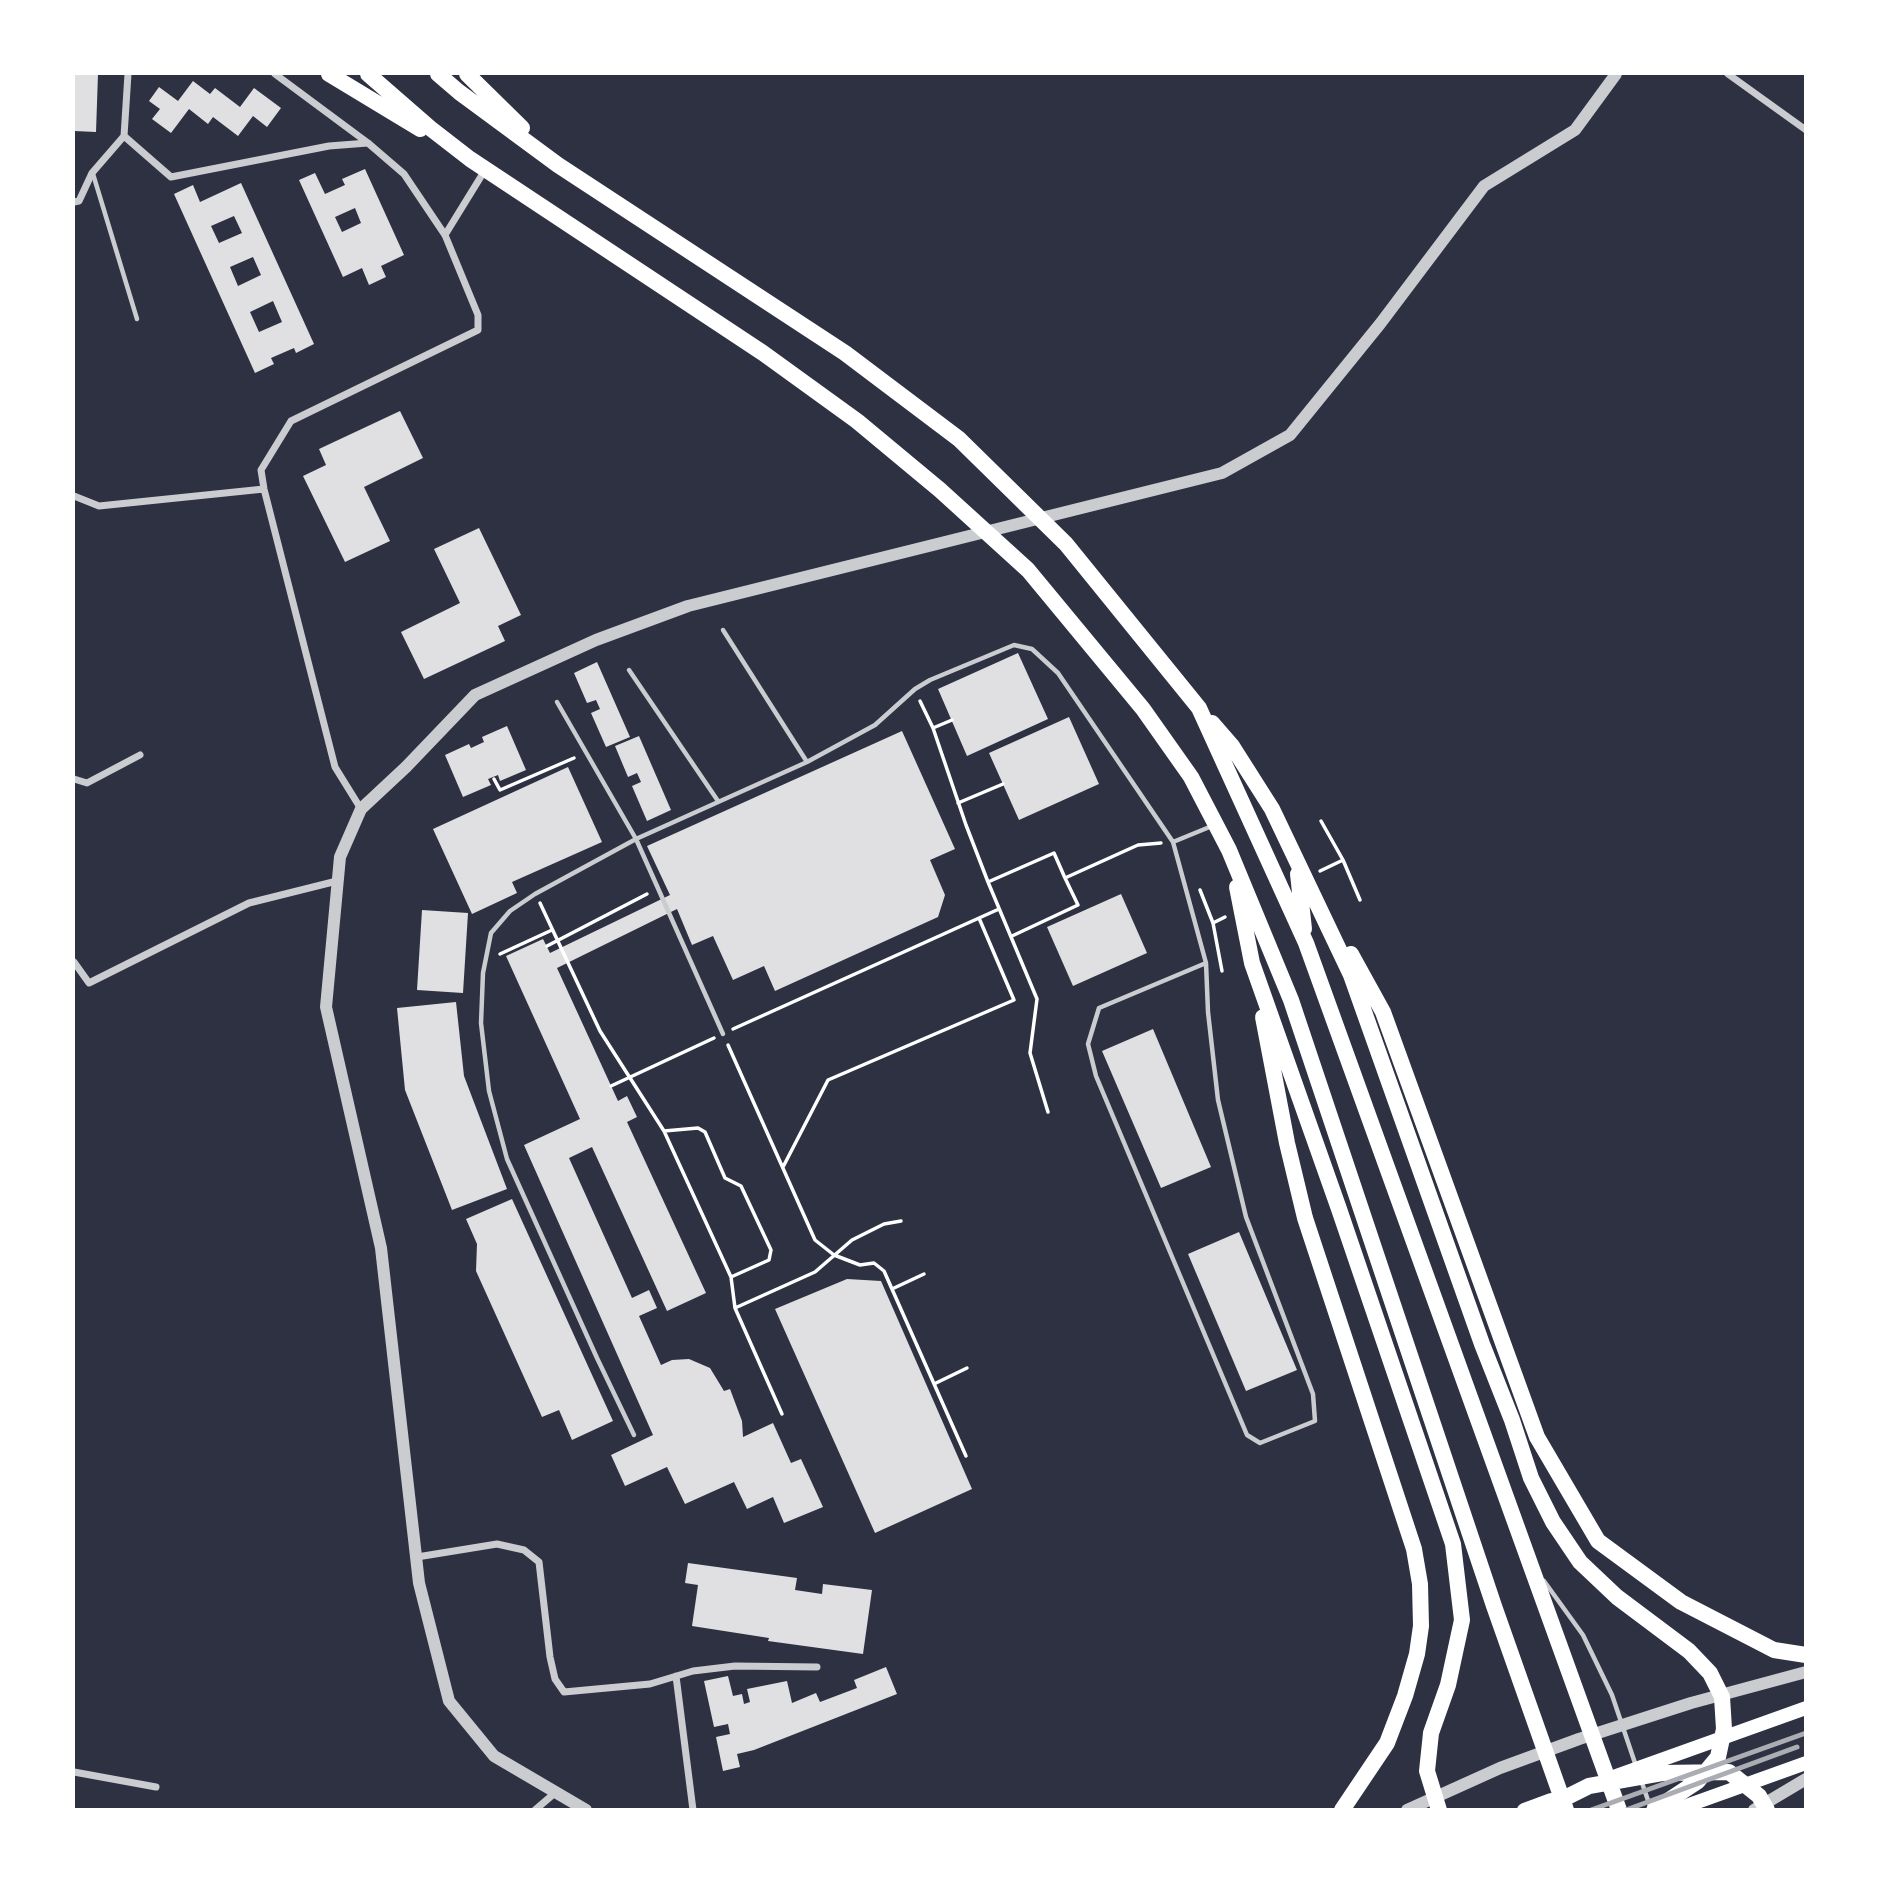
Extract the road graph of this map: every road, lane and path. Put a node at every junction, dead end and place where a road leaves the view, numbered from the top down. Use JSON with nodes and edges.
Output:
{"nodes":[{"id":1,"x":128,"y":74,"type":"edge"},
{"id":2,"x":275,"y":74,"type":"edge"},
{"id":3,"x":329,"y":74,"type":"edge"},
{"id":4,"x":368,"y":74,"type":"edge"},
{"id":5,"x":438,"y":74,"type":"edge"},
{"id":6,"x":467,"y":74,"type":"edge"},
{"id":7,"x":1616,"y":74,"type":"edge"},
{"id":8,"x":1728,"y":74,"type":"edge"},
{"id":9,"x":1805,"y":130,"type":"edge"},
{"id":10,"x":124,"y":136,"type":"junction"},
{"id":11,"x":368,"y":143,"type":"junction"},
{"id":12,"x":470,"y":159,"type":"junction"},
{"id":13,"x":558,"y":165,"type":"junction"},
{"id":14,"x":486,"y":170,"type":"junction"},
{"id":15,"x":92,"y":173,"type":"junction"},
{"id":16,"x":74,"y":202,"type":"edge"},
{"id":17,"x":445,"y":235,"type":"junction"},
{"id":18,"x":137,"y":318,"type":"dead end"},
{"id":19,"x":264,"y":489,"type":"junction"},
{"id":20,"x":74,"y":496,"type":"edge"},
{"id":21,"x":723,"y":630,"type":"dead end"},
{"id":22,"x":629,"y":670,"type":"dead end"},
{"id":23,"x":915,"y":689,"type":"junction"},
{"id":24,"x":557,"y":702,"type":"dead end"},
{"id":25,"x":1199,"y":708,"type":"junction"},
{"id":26,"x":952,"y":720,"type":"dead end"},
{"id":27,"x":933,"y":728,"type":"junction"},
{"id":28,"x":586,"y":752,"type":"junction"},
{"id":29,"x":140,"y":755,"type":"dead end"},
{"id":30,"x":807,"y":762,"type":"junction"},
{"id":31,"x":74,"y":779,"type":"edge"},
{"id":32,"x":494,"y":779,"type":"dead end"},
{"id":33,"x":1003,"y":784,"type":"dead end"},
{"id":34,"x":718,"y":801,"type":"junction"},
{"id":35,"x":958,"y":803,"type":"junction"},
{"id":36,"x":361,"y":809,"type":"junction"},
{"id":37,"x":1321,"y":821,"type":"dead end"},
{"id":38,"x":1216,"y":824,"type":"junction"},
{"id":39,"x":636,"y":839,"type":"junction"},
{"id":40,"x":1173,"y":842,"type":"junction"},
{"id":41,"x":1229,"y":850,"type":"junction"},
{"id":42,"x":1296,"y":858,"type":"junction"},
{"id":43,"x":1065,"y":878,"type":"junction"},
{"id":44,"x":337,"y":881,"type":"junction"},
{"id":45,"x":988,"y":882,"type":"junction"},
{"id":46,"x":658,"y":888,"type":"junction"},
{"id":47,"x":536,"y":894,"type":"junction"},
{"id":48,"x":1360,"y":900,"type":"dead end"},
{"id":49,"x":999,"y":909,"type":"junction"},
{"id":50,"x":979,"y":918,"type":"junction"},
{"id":51,"x":1213,"y":923,"type":"dead end"},
{"id":52,"x":552,"y":930,"type":"junction"},
{"id":53,"x":1012,"y":936,"type":"junction"},
{"id":54,"x":557,"y":942,"type":"junction"},
{"id":55,"x":1306,"y":943,"type":"junction"},
{"id":56,"x":547,"y":946,"type":"dead end"},
{"id":57,"x":504,"y":952,"type":"dead end"},
{"id":58,"x":74,"y":962,"type":"edge"},
{"id":59,"x":1206,"y":962,"type":"junction"},
{"id":60,"x":1252,"y":963,"type":"junction"},
{"id":61,"x":1222,"y":971,"type":"dead end"},
{"id":62,"x":723,"y":1034,"type":"junction"},
{"id":63,"x":631,"y":1077,"type":"junction"},
{"id":64,"x":611,"y":1086,"type":"dead end"},
{"id":65,"x":1048,"y":1112,"type":"dead end"},
{"id":66,"x":664,"y":1131,"type":"junction"},
{"id":67,"x":783,"y":1168,"type":"junction"},
{"id":68,"x":901,"y":1221,"type":"dead end"},
{"id":69,"x":834,"y":1255,"type":"junction"},
{"id":70,"x":924,"y":1274,"type":"dead end"},
{"id":71,"x":731,"y":1277,"type":"junction"},
{"id":72,"x":892,"y":1289,"type":"junction"},
{"id":73,"x":735,"y":1308,"type":"junction"},
{"id":74,"x":967,"y":1368,"type":"dead end"},
{"id":75,"x":934,"y":1384,"type":"junction"},
{"id":76,"x":782,"y":1414,"type":"dead end"},
{"id":77,"x":634,"y":1434,"type":"dead end"},
{"id":78,"x":966,"y":1456,"type":"dead end"},
{"id":79,"x":416,"y":1557,"type":"junction"},
{"id":80,"x":1530,"y":1562,"type":"junction"},
{"id":81,"x":1805,"y":1655,"type":"edge"},
{"id":82,"x":817,"y":1667,"type":"dead end"},
{"id":83,"x":1799,"y":1674,"type":"edge"},
{"id":84,"x":677,"y":1676,"type":"junction"},
{"id":85,"x":1805,"y":1708,"type":"edge"},
{"id":86,"x":1805,"y":1763,"type":"edge"},
{"id":87,"x":74,"y":1772,"type":"edge"},
{"id":88,"x":1805,"y":1779,"type":"edge"},
{"id":89,"x":1589,"y":1786,"type":"junction"},
{"id":90,"x":156,"y":1787,"type":"dead end"},
{"id":91,"x":556,"y":1792,"type":"junction"},
{"id":92,"x":535,"y":1810,"type":"edge"},
{"id":93,"x":586,"y":1810,"type":"edge"},
{"id":94,"x":693,"y":1810,"type":"edge"},
{"id":95,"x":1342,"y":1810,"type":"edge"},
{"id":96,"x":1407,"y":1810,"type":"edge"},
{"id":97,"x":1439,"y":1810,"type":"edge"},
{"id":98,"x":1524,"y":1810,"type":"edge"},
{"id":99,"x":1541,"y":1810,"type":"edge"},
{"id":100,"x":1566,"y":1810,"type":"edge"},
{"id":101,"x":1619,"y":1810,"type":"edge"},
{"id":102,"x":1652,"y":1810,"type":"edge"},
{"id":103,"x":1675,"y":1810,"type":"edge"},
{"id":104,"x":1754,"y":1810,"type":"edge"},
{"id":105,"x":1767,"y":1810,"type":"edge"}],
"edges":[{"from":1,"to":10,"type":"street"},
{"from":2,"to":11,"type":"street"},
{"from":3,"to":12,"type":"highway"},
{"from":4,"to":12,"type":"highway"},
{"from":5,"to":13,"type":"highway"},
{"from":6,"to":13,"type":"highway"},
{"from":7,"to":36,"type":"street"},
{"from":8,"to":9,"type":"street"},
{"from":10,"to":11,"type":"street"},
{"from":10,"to":15,"type":"street"},
{"from":11,"to":17,"type":"street"},
{"from":12,"to":14,"type":"highway"},
{"from":13,"to":25,"type":"highway"},
{"from":14,"to":17,"type":"street"},
{"from":14,"to":38,"type":"highway"},
{"from":15,"to":16,"type":"street"},
{"from":15,"to":18,"type":"lane"},
{"from":17,"to":19,"type":"street"},
{"from":19,"to":20,"type":"street"},
{"from":19,"to":36,"type":"street"},
{"from":21,"to":30,"type":"lane"},
{"from":22,"to":34,"type":"lane"},
{"from":23,"to":27,"type":"path"},
{"from":23,"to":30,"type":"lane"},
{"from":23,"to":40,"type":"lane"},
{"from":24,"to":28,"type":"lane"},
{"from":25,"to":42,"type":"highway"},
{"from":25,"to":55,"type":"highway"},
{"from":26,"to":27,"type":"path"},
{"from":27,"to":35,"type":"path"},
{"from":28,"to":32,"type":"path"},
{"from":28,"to":39,"type":"lane"},
{"from":29,"to":31,"type":"street"},
{"from":30,"to":34,"type":"lane"},
{"from":33,"to":35,"type":"path"},
{"from":34,"to":39,"type":"lane"},
{"from":35,"to":45,"type":"path"},
{"from":36,"to":44,"type":"street"},
{"from":37,"to":48,"type":"path"},
{"from":38,"to":40,"type":"lane"},
{"from":38,"to":41,"type":"highway"},
{"from":39,"to":46,"type":"lane"},
{"from":39,"to":47,"type":"lane"},
{"from":40,"to":43,"type":"path"},
{"from":40,"to":59,"type":"lane"},
{"from":41,"to":60,"type":"highway"},
{"from":41,"to":100,"type":"highway"},
{"from":42,"to":55,"type":"highway"},
{"from":42,"to":81,"type":"highway"},
{"from":42,"to":102,"type":"highway"},
{"from":43,"to":45,"type":"path"},
{"from":43,"to":53,"type":"path"},
{"from":44,"to":58,"type":"street"},
{"from":44,"to":79,"type":"street"},
{"from":45,"to":49,"type":"path"},
{"from":46,"to":54,"type":"path"},
{"from":46,"to":62,"type":"lane"},
{"from":47,"to":52,"type":"path"},
{"from":47,"to":77,"type":"lane"},
{"from":49,"to":50,"type":"path"},
{"from":49,"to":53,"type":"path"},
{"from":50,"to":62,"type":"path"},
{"from":50,"to":67,"type":"path"},
{"from":51,"to":61,"type":"path"},
{"from":52,"to":54,"type":"path"},
{"from":52,"to":57,"type":"path"},
{"from":53,"to":65,"type":"path"},
{"from":54,"to":56,"type":"path"},
{"from":54,"to":63,"type":"path"},
{"from":55,"to":80,"type":"highway"},
{"from":59,"to":59,"type":"lane"},
{"from":60,"to":95,"type":"highway"},
{"from":60,"to":97,"type":"highway"},
{"from":62,"to":63,"type":"path"},
{"from":62,"to":67,"type":"path"},
{"from":63,"to":64,"type":"path"},
{"from":63,"to":66,"type":"path"},
{"from":66,"to":71,"type":"path"},
{"from":66,"to":71,"type":"path"},
{"from":67,"to":69,"type":"path"},
{"from":68,"to":69,"type":"path"},
{"from":69,"to":72,"type":"path"},
{"from":69,"to":73,"type":"path"},
{"from":70,"to":72,"type":"path"},
{"from":71,"to":73,"type":"path"},
{"from":72,"to":75,"type":"path"},
{"from":73,"to":76,"type":"path"},
{"from":74,"to":75,"type":"path"},
{"from":75,"to":78,"type":"path"},
{"from":79,"to":84,"type":"street"},
{"from":79,"to":91,"type":"street"},
{"from":80,"to":101,"type":"highway"},
{"from":80,"to":102,"type":"lane"},
{"from":82,"to":84,"type":"street"},
{"from":83,"to":96,"type":"street"},
{"from":84,"to":94,"type":"street"},
{"from":85,"to":89,"type":"main road"},
{"from":86,"to":103,"type":"main road"},
{"from":87,"to":90,"type":"street"},
{"from":88,"to":104,"type":"street"},
{"from":89,"to":98,"type":"main road"},
{"from":89,"to":99,"type":"highway"},
{"from":89,"to":105,"type":"highway"},
{"from":91,"to":92,"type":"street"},
{"from":91,"to":93,"type":"street"}]}
